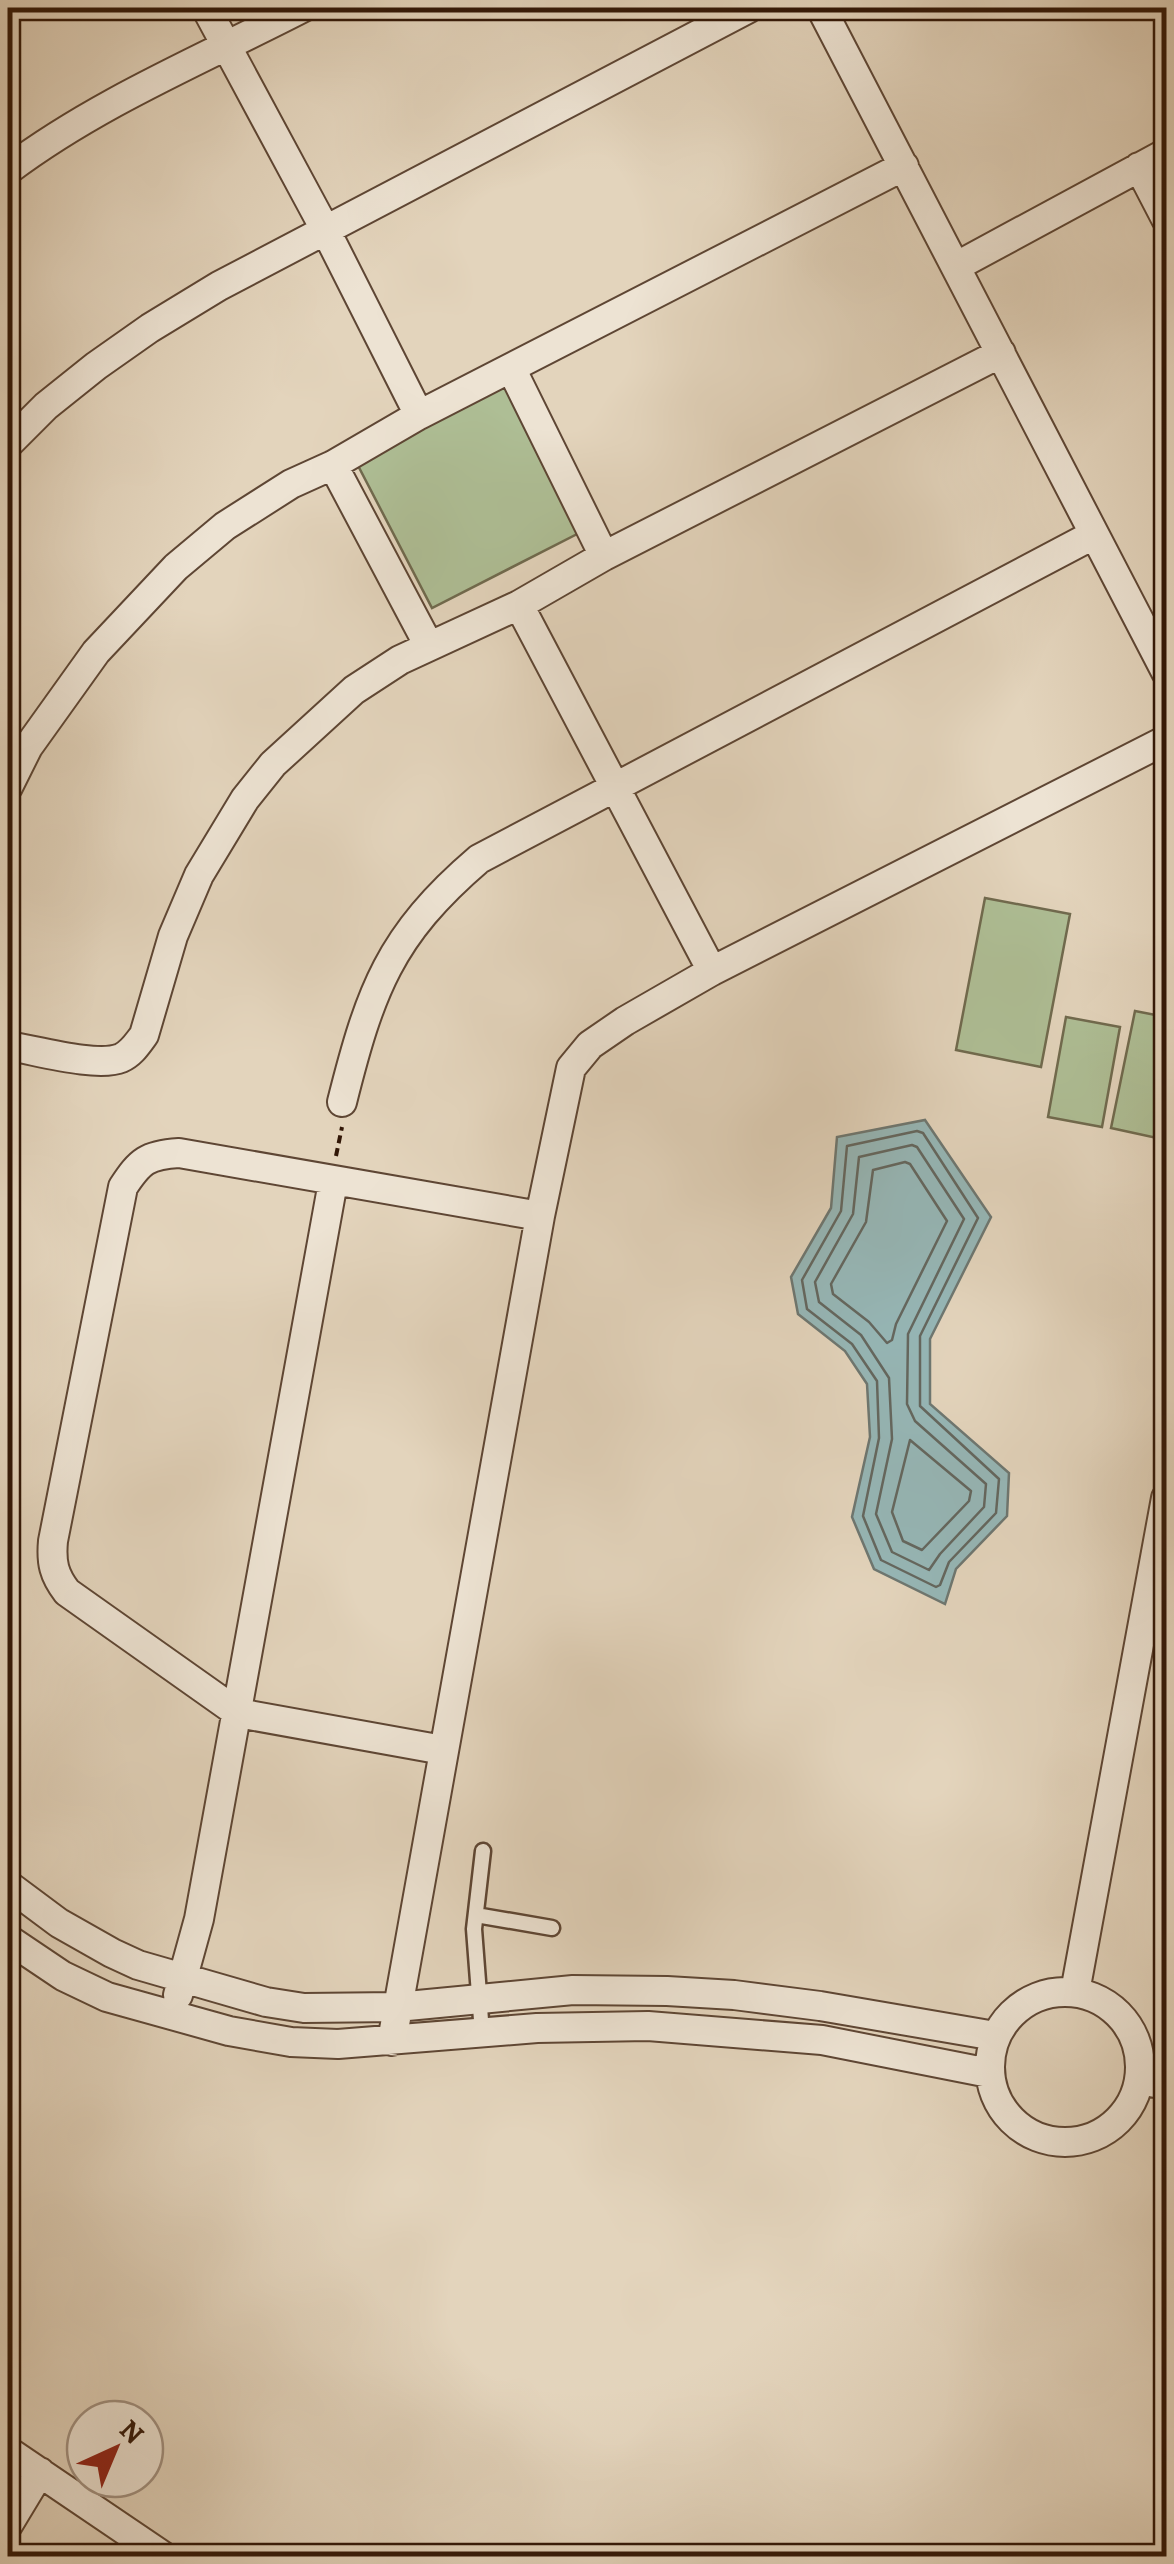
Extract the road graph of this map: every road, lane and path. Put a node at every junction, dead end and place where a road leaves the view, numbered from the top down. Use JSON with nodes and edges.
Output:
{"nodes":[{"id":1,"x":206,"y":8,"type":"edge"},
{"id":2,"x":302,"y":8,"type":"edge"},
{"id":3,"x":749,"y":8,"type":"edge"},
{"id":4,"x":821,"y":8,"type":"edge"},
{"id":5,"x":226,"y":48,"type":"junction"},
{"id":6,"x":1166,"y":154,"type":"edge"},
{"id":7,"x":904,"y":166,"type":"junction"},
{"id":8,"x":1139,"y":167,"type":"junction"},
{"id":9,"x":8,"y":170,"type":"edge"},
{"id":10,"x":1166,"y":218,"type":"edge"},
{"id":11,"x":326,"y":230,"type":"junction"},
{"id":12,"x":957,"y":266,"type":"junction"},
{"id":13,"x":1001,"y":354,"type":"junction"},
{"id":14,"x":512,"y":370,"type":"junction"},
{"id":15,"x":418,"y":415,"type":"junction"},
{"id":16,"x":8,"y":444,"type":"edge"},
{"id":17,"x":333,"y":465,"type":"junction"},
{"id":18,"x":1093,"y":535,"type":"junction"},
{"id":19,"x":604,"y":556,"type":"junction"},
{"id":20,"x":519,"y":605,"type":"junction"},
{"id":21,"x":429,"y":646,"type":"junction"},
{"id":22,"x":1166,"y":672,"type":"edge"},
{"id":23,"x":1166,"y":740,"type":"edge"},
{"id":24,"x":8,"y":787,"type":"edge"},
{"id":25,"x":615,"y":789,"type":"junction"},
{"id":26,"x":712,"y":971,"type":"junction"},
{"id":27,"x":8,"y":1046,"type":"edge"},
{"id":28,"x":342,"y":1102,"type":"joint"},
{"id":29,"x":333,"y":1182,"type":"junction"},
{"id":30,"x":540,"y":1216,"type":"junction"},
{"id":31,"x":1166,"y":1498,"type":"edge"},
{"id":32,"x":238,"y":1713,"type":"junction"},
{"id":33,"x":443,"y":1750,"type":"junction"},
{"id":34,"x":483,"y":1851,"type":"dead end"},
{"id":35,"x":8,"y":1885,"type":"edge"},
{"id":36,"x":476,"y":1915,"type":"junction"},
{"id":37,"x":552,"y":1928,"type":"dead end"},
{"id":38,"x":8,"y":1939,"type":"edge"},
{"id":39,"x":183,"y":1978,"type":"junction"},
{"id":40,"x":1075,"y":1992,"type":"junction"},
{"id":41,"x":477,"y":1999,"type":"junction"},
{"id":42,"x":398,"y":2007,"type":"junction"},
{"id":43,"x":173,"y":2016,"type":"junction"},
{"id":44,"x":482,"y":2033,"type":"junction"},
{"id":45,"x":995,"y":2036,"type":"junction"},
{"id":46,"x":392,"y":2041,"type":"junction"},
{"id":47,"x":989,"y":2072,"type":"junction"},
{"id":48,"x":1153,"y":2083,"type":"edge"},
{"id":49,"x":8,"y":2451,"type":"edge"},
{"id":50,"x":40,"y":2472,"type":"junction"},
{"id":51,"x":8,"y":2524,"type":"edge"},
{"id":52,"x":163,"y":2556,"type":"edge"}],
"edges":[{"from":1,"to":5,"type":"street"},
{"from":2,"to":5,"type":"street"},
{"from":3,"to":11,"type":"street"},
{"from":4,"to":7,"type":"street"},
{"from":5,"to":9,"type":"street"},
{"from":5,"to":11,"type":"street"},
{"from":6,"to":8,"type":"street"},
{"from":7,"to":12,"type":"street"},
{"from":7,"to":14,"type":"street"},
{"from":8,"to":10,"type":"street"},
{"from":8,"to":12,"type":"street"},
{"from":11,"to":15,"type":"street"},
{"from":11,"to":16,"type":"street"},
{"from":12,"to":13,"type":"street"},
{"from":13,"to":18,"type":"street"},
{"from":13,"to":19,"type":"street"},
{"from":14,"to":15,"type":"street"},
{"from":14,"to":19,"type":"street"},
{"from":15,"to":17,"type":"street"},
{"from":17,"to":21,"type":"street"},
{"from":17,"to":24,"type":"street"},
{"from":18,"to":22,"type":"street"},
{"from":18,"to":25,"type":"street"},
{"from":19,"to":20,"type":"street"},
{"from":20,"to":21,"type":"street"},
{"from":20,"to":25,"type":"street"},
{"from":21,"to":27,"type":"street"},
{"from":23,"to":26,"type":"street"},
{"from":25,"to":26,"type":"street"},
{"from":25,"to":28,"type":"street"},
{"from":26,"to":30,"type":"street"},
{"from":28,"to":29,"type":"path"},
{"from":29,"to":30,"type":"street"},
{"from":29,"to":32,"type":"street"},
{"from":29,"to":32,"type":"street"},
{"from":30,"to":33,"type":"street"},
{"from":31,"to":40,"type":"street"},
{"from":32,"to":33,"type":"street"},
{"from":32,"to":39,"type":"street"},
{"from":33,"to":42,"type":"street"},
{"from":34,"to":36,"type":"lane"},
{"from":35,"to":39,"type":"street"},
{"from":36,"to":37,"type":"lane"},
{"from":36,"to":41,"type":"lane"},
{"from":38,"to":43,"type":"street"},
{"from":39,"to":42,"type":"street"},
{"from":39,"to":43,"type":"street"},
{"from":40,"to":45,"type":"street"},
{"from":40,"to":48,"type":"street"},
{"from":41,"to":42,"type":"street"},
{"from":41,"to":44,"type":"lane"},
{"from":41,"to":45,"type":"street"},
{"from":42,"to":46,"type":"street"},
{"from":43,"to":46,"type":"street"},
{"from":44,"to":46,"type":"street"},
{"from":44,"to":47,"type":"street"},
{"from":45,"to":47,"type":"street"},
{"from":47,"to":48,"type":"street"},
{"from":49,"to":50,"type":"street"},
{"from":50,"to":51,"type":"street"},
{"from":50,"to":52,"type":"street"}]}
